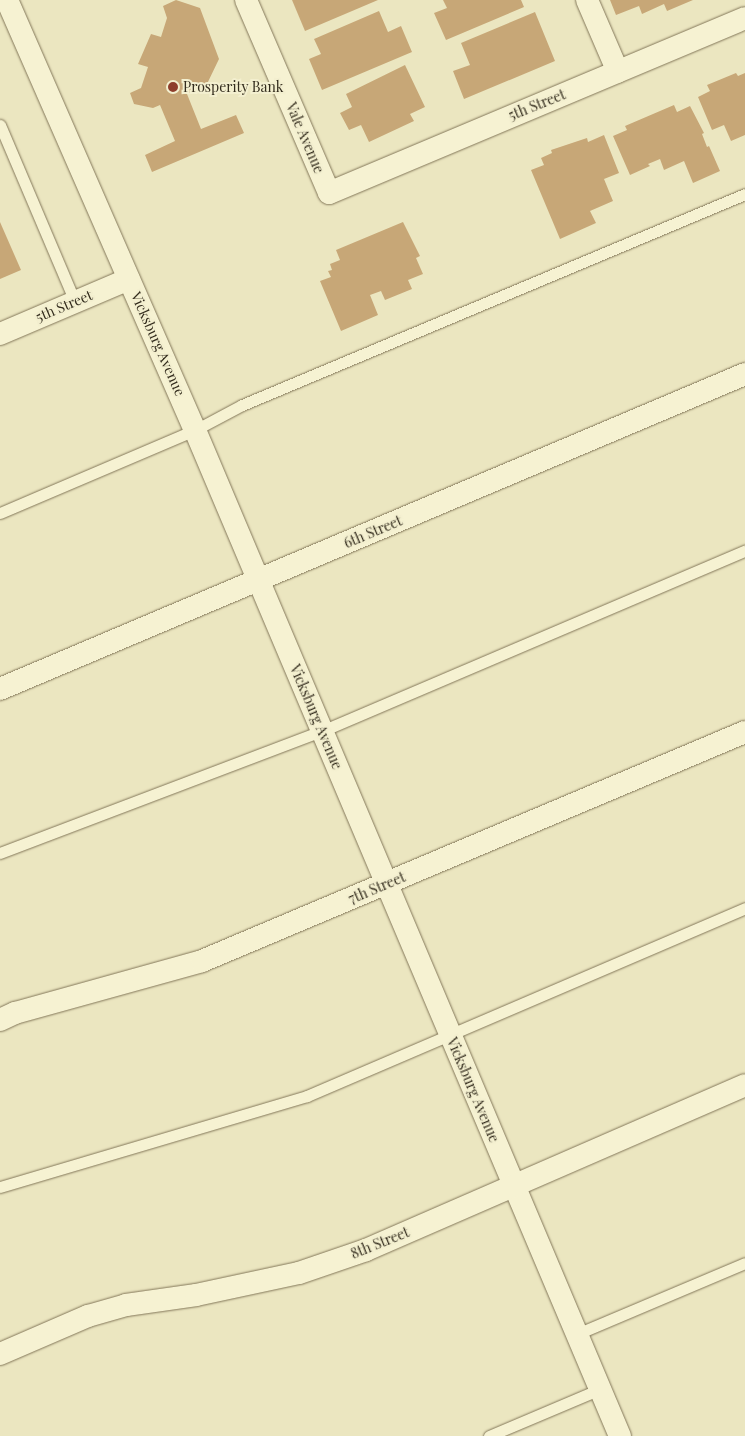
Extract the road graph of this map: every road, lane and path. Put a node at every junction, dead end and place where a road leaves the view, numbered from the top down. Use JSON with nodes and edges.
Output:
{"nodes":[{"id":1,"x":7,"y":0,"type":"edge"},
{"id":2,"x":246,"y":0,"type":"edge"},
{"id":3,"x":587,"y":0,"type":"edge"},
{"id":4,"x":745,"y":18,"type":"edge"},
{"id":5,"x":618,"y":72,"type":"junction"},
{"id":6,"x":0,"y":125,"type":"edge"},
{"id":7,"x":329,"y":193,"type":"joint"},
{"id":8,"x":745,"y":194,"type":"edge"},
{"id":9,"x":129,"y":279,"type":"junction"},
{"id":10,"x":75,"y":302,"type":"junction"},
{"id":11,"x":0,"y":334,"type":"edge"},
{"id":12,"x":745,"y":374,"type":"edge"},
{"id":13,"x":196,"y":430,"type":"junction"},
{"id":14,"x":0,"y":513,"type":"edge"},
{"id":15,"x":745,"y":551,"type":"edge"},
{"id":16,"x":258,"y":580,"type":"junction"},
{"id":17,"x":0,"y":689,"type":"edge"},
{"id":18,"x":322,"y":731,"type":"junction"},
{"id":19,"x":745,"y":732,"type":"edge"},
{"id":20,"x":0,"y":853,"type":"edge"},
{"id":21,"x":386,"y":884,"type":"junction"},
{"id":22,"x":745,"y":908,"type":"edge"},
{"id":23,"x":0,"y":1020,"type":"edge"},
{"id":24,"x":450,"y":1035,"type":"junction"},
{"id":25,"x":745,"y":1085,"type":"edge"},
{"id":26,"x":514,"y":1185,"type":"junction"},
{"id":27,"x":0,"y":1187,"type":"edge"},
{"id":28,"x":745,"y":1263,"type":"edge"},
{"id":29,"x":577,"y":1334,"type":"junction"},
{"id":30,"x":0,"y":1354,"type":"edge"},
{"id":31,"x":600,"y":1389,"type":"junction"},
{"id":32,"x":489,"y":1436,"type":"edge"},
{"id":33,"x":620,"y":1436,"type":"edge"}],
"edges":[{"from":1,"to":9,"type":"street","name":"Vicksburg Avenue"},
{"from":2,"to":7,"type":"street","name":"Vale Avenue"},
{"from":3,"to":5,"type":"street"},
{"from":4,"to":5,"type":"street","name":"5th Street"},
{"from":5,"to":7,"type":"street","name":"5th Street"},
{"from":6,"to":10,"type":"lane"},
{"from":8,"to":13,"type":"lane"},
{"from":9,"to":10,"type":"street","name":"5th Street"},
{"from":9,"to":13,"type":"street","name":"Vicksburg Avenue"},
{"from":10,"to":11,"type":"street","name":"5th Street"},
{"from":12,"to":16,"type":"street","name":"6th Street"},
{"from":13,"to":14,"type":"lane"},
{"from":13,"to":16,"type":"street","name":"Vicksburg Avenue"},
{"from":15,"to":18,"type":"lane"},
{"from":16,"to":17,"type":"street","name":"6th Street"},
{"from":16,"to":18,"type":"street","name":"Vicksburg Avenue"},
{"from":18,"to":20,"type":"lane"},
{"from":18,"to":21,"type":"street","name":"Vicksburg Avenue"},
{"from":19,"to":21,"type":"street","name":"7th Street"},
{"from":21,"to":23,"type":"street","name":"7th Street"},
{"from":21,"to":24,"type":"street","name":"Vicksburg Avenue"},
{"from":22,"to":24,"type":"lane"},
{"from":24,"to":26,"type":"street","name":"Vicksburg Avenue"},
{"from":24,"to":27,"type":"lane"},
{"from":25,"to":26,"type":"street","name":"8th Street"},
{"from":26,"to":29,"type":"street","name":"Vicksburg Avenue"},
{"from":26,"to":30,"type":"street","name":"8th Street"},
{"from":28,"to":29,"type":"lane"},
{"from":29,"to":31,"type":"street","name":"Vicksburg Avenue"},
{"from":31,"to":32,"type":"lane"},
{"from":31,"to":33,"type":"street","name":"Vicksburg Avenue"}]}
